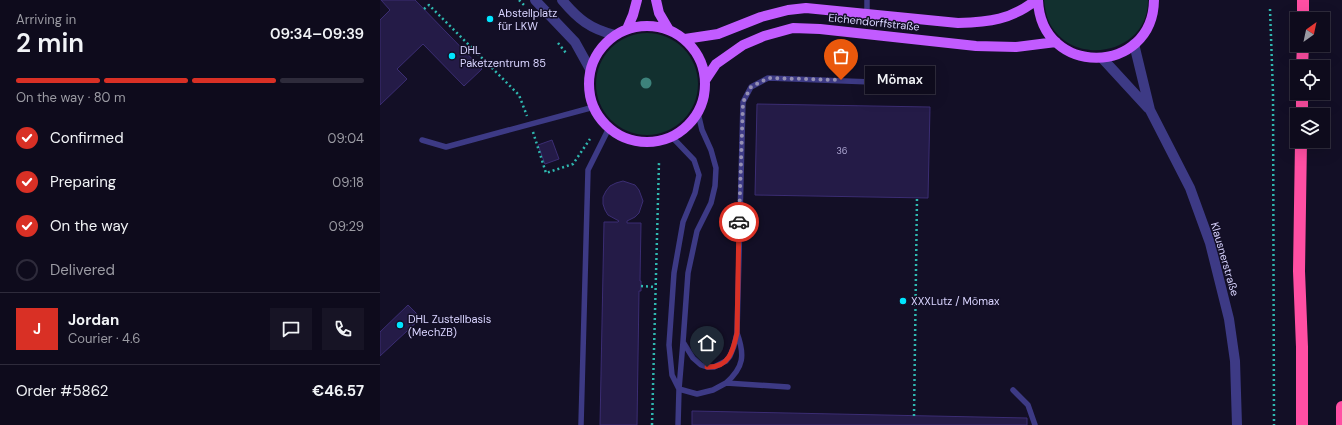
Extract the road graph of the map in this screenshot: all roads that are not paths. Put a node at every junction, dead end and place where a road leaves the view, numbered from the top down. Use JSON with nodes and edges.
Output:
{"nodes":[{"id":1,"x":535,"y":0,"type":"edge"},
{"id":2,"x":562,"y":0,"type":"edge"},
{"id":3,"x":637,"y":0,"type":"edge"},
{"id":4,"x":656,"y":0,"type":"edge"},
{"id":5,"x":867,"y":0,"type":"edge"},
{"id":6,"x":1037,"y":0,"type":"edge"},
{"id":7,"x":1154,"y":0,"type":"edge"},
{"id":8,"x":1303,"y":1,"type":"edge"},
{"id":9,"x":1303,"y":12,"type":"edge"},
{"id":10,"x":866,"y":13,"type":"junction"},
{"id":11,"x":627,"y":29,"type":"junction"},
{"id":12,"x":669,"y":30,"type":"junction"},
{"id":13,"x":615,"y":35,"type":"junction"},
{"id":14,"x":685,"y":39,"type":"junction"},
{"id":15,"x":1056,"y":42,"type":"junction"},
{"id":16,"x":1134,"y":44,"type":"junction"},
{"id":17,"x":1102,"y":58,"type":"junction"},
{"id":18,"x":590,"y":69,"type":"junction"},
{"id":19,"x":706,"y":78,"type":"junction"},
{"id":20,"x":871,"y":82,"type":"dead end"},
{"id":21,"x":594,"y":107,"type":"junction"},
{"id":22,"x":1150,"y":110,"type":"junction"},
{"id":23,"x":698,"y":113,"type":"junction"},
{"id":24,"x":608,"y":128,"type":"junction"},
{"id":25,"x":672,"y":138,"type":"junction"},
{"id":26,"x":422,"y":140,"type":"dead end"},
{"id":27,"x":1301,"y":148,"type":"edge"},
{"id":28,"x":737,"y":333,"type":"junction"},
{"id":29,"x":683,"y":342,"type":"junction"},
{"id":30,"x":726,"y":383,"type":"junction"},
{"id":31,"x":788,"y":387,"type":"dead end"},
{"id":32,"x":679,"y":389,"type":"junction"},
{"id":33,"x":1013,"y":390,"type":"dead end"},
{"id":34,"x":1342,"y":407,"type":"edge"},
{"id":35,"x":580,"y":425,"type":"edge"},
{"id":36,"x":678,"y":425,"type":"edge"},
{"id":37,"x":1035,"y":425,"type":"edge"},
{"id":38,"x":1238,"y":425,"type":"edge"},
{"id":39,"x":1302,"y":425,"type":"edge"},
{"id":40,"x":1342,"y":425,"type":"edge"}],
"edges":[{"from":1,"to":18,"type":"street"},
{"from":2,"to":13,"type":"street"},
{"from":3,"to":11,"type":"main road"},
{"from":4,"to":12,"type":"main road"},
{"from":5,"to":10,"type":"lane"},
{"from":6,"to":10,"type":"main road","name":"Eichendorffstraße"},
{"from":6,"to":15,"type":"main road"},
{"from":7,"to":16,"type":"main road"},
{"from":8,"to":9,"type":"highway"},
{"from":10,"to":14,"type":"main road","name":"Eichendorffstraße"},
{"from":11,"to":12,"type":"main road"},
{"from":11,"to":13,"type":"main road"},
{"from":12,"to":14,"type":"main road"},
{"from":13,"to":18,"type":"main road"},
{"from":14,"to":19,"type":"main road"},
{"from":15,"to":17,"type":"main road"},
{"from":15,"to":19,"type":"main road","name":"Eichendorffstraße"},
{"from":16,"to":17,"type":"main road"},
{"from":16,"to":22,"type":"street","name":"Klausnerstraße"},
{"from":17,"to":22,"type":"street","name":"Klausnerstraße"},
{"from":18,"to":21,"type":"main road"},
{"from":19,"to":23,"type":"main road"},
{"from":20,"to":28,"type":"lane"},
{"from":21,"to":24,"type":"main road"},
{"from":21,"to":26,"type":"lane"},
{"from":22,"to":38,"type":"street","name":"Klausnerstraße"},
{"from":23,"to":25,"type":"main road"},
{"from":23,"to":29,"type":"lane"},
{"from":24,"to":25,"type":"main road"},
{"from":24,"to":35,"type":"lane"},
{"from":25,"to":32,"type":"lane"},
{"from":27,"to":39,"type":"highway"},
{"from":28,"to":29,"type":"lane"},
{"from":28,"to":30,"type":"lane"},
{"from":29,"to":32,"type":"lane"},
{"from":30,"to":31,"type":"lane"},
{"from":30,"to":32,"type":"lane"},
{"from":32,"to":36,"type":"lane"},
{"from":33,"to":37,"type":"lane"},
{"from":34,"to":40,"type":"highway"}]}
